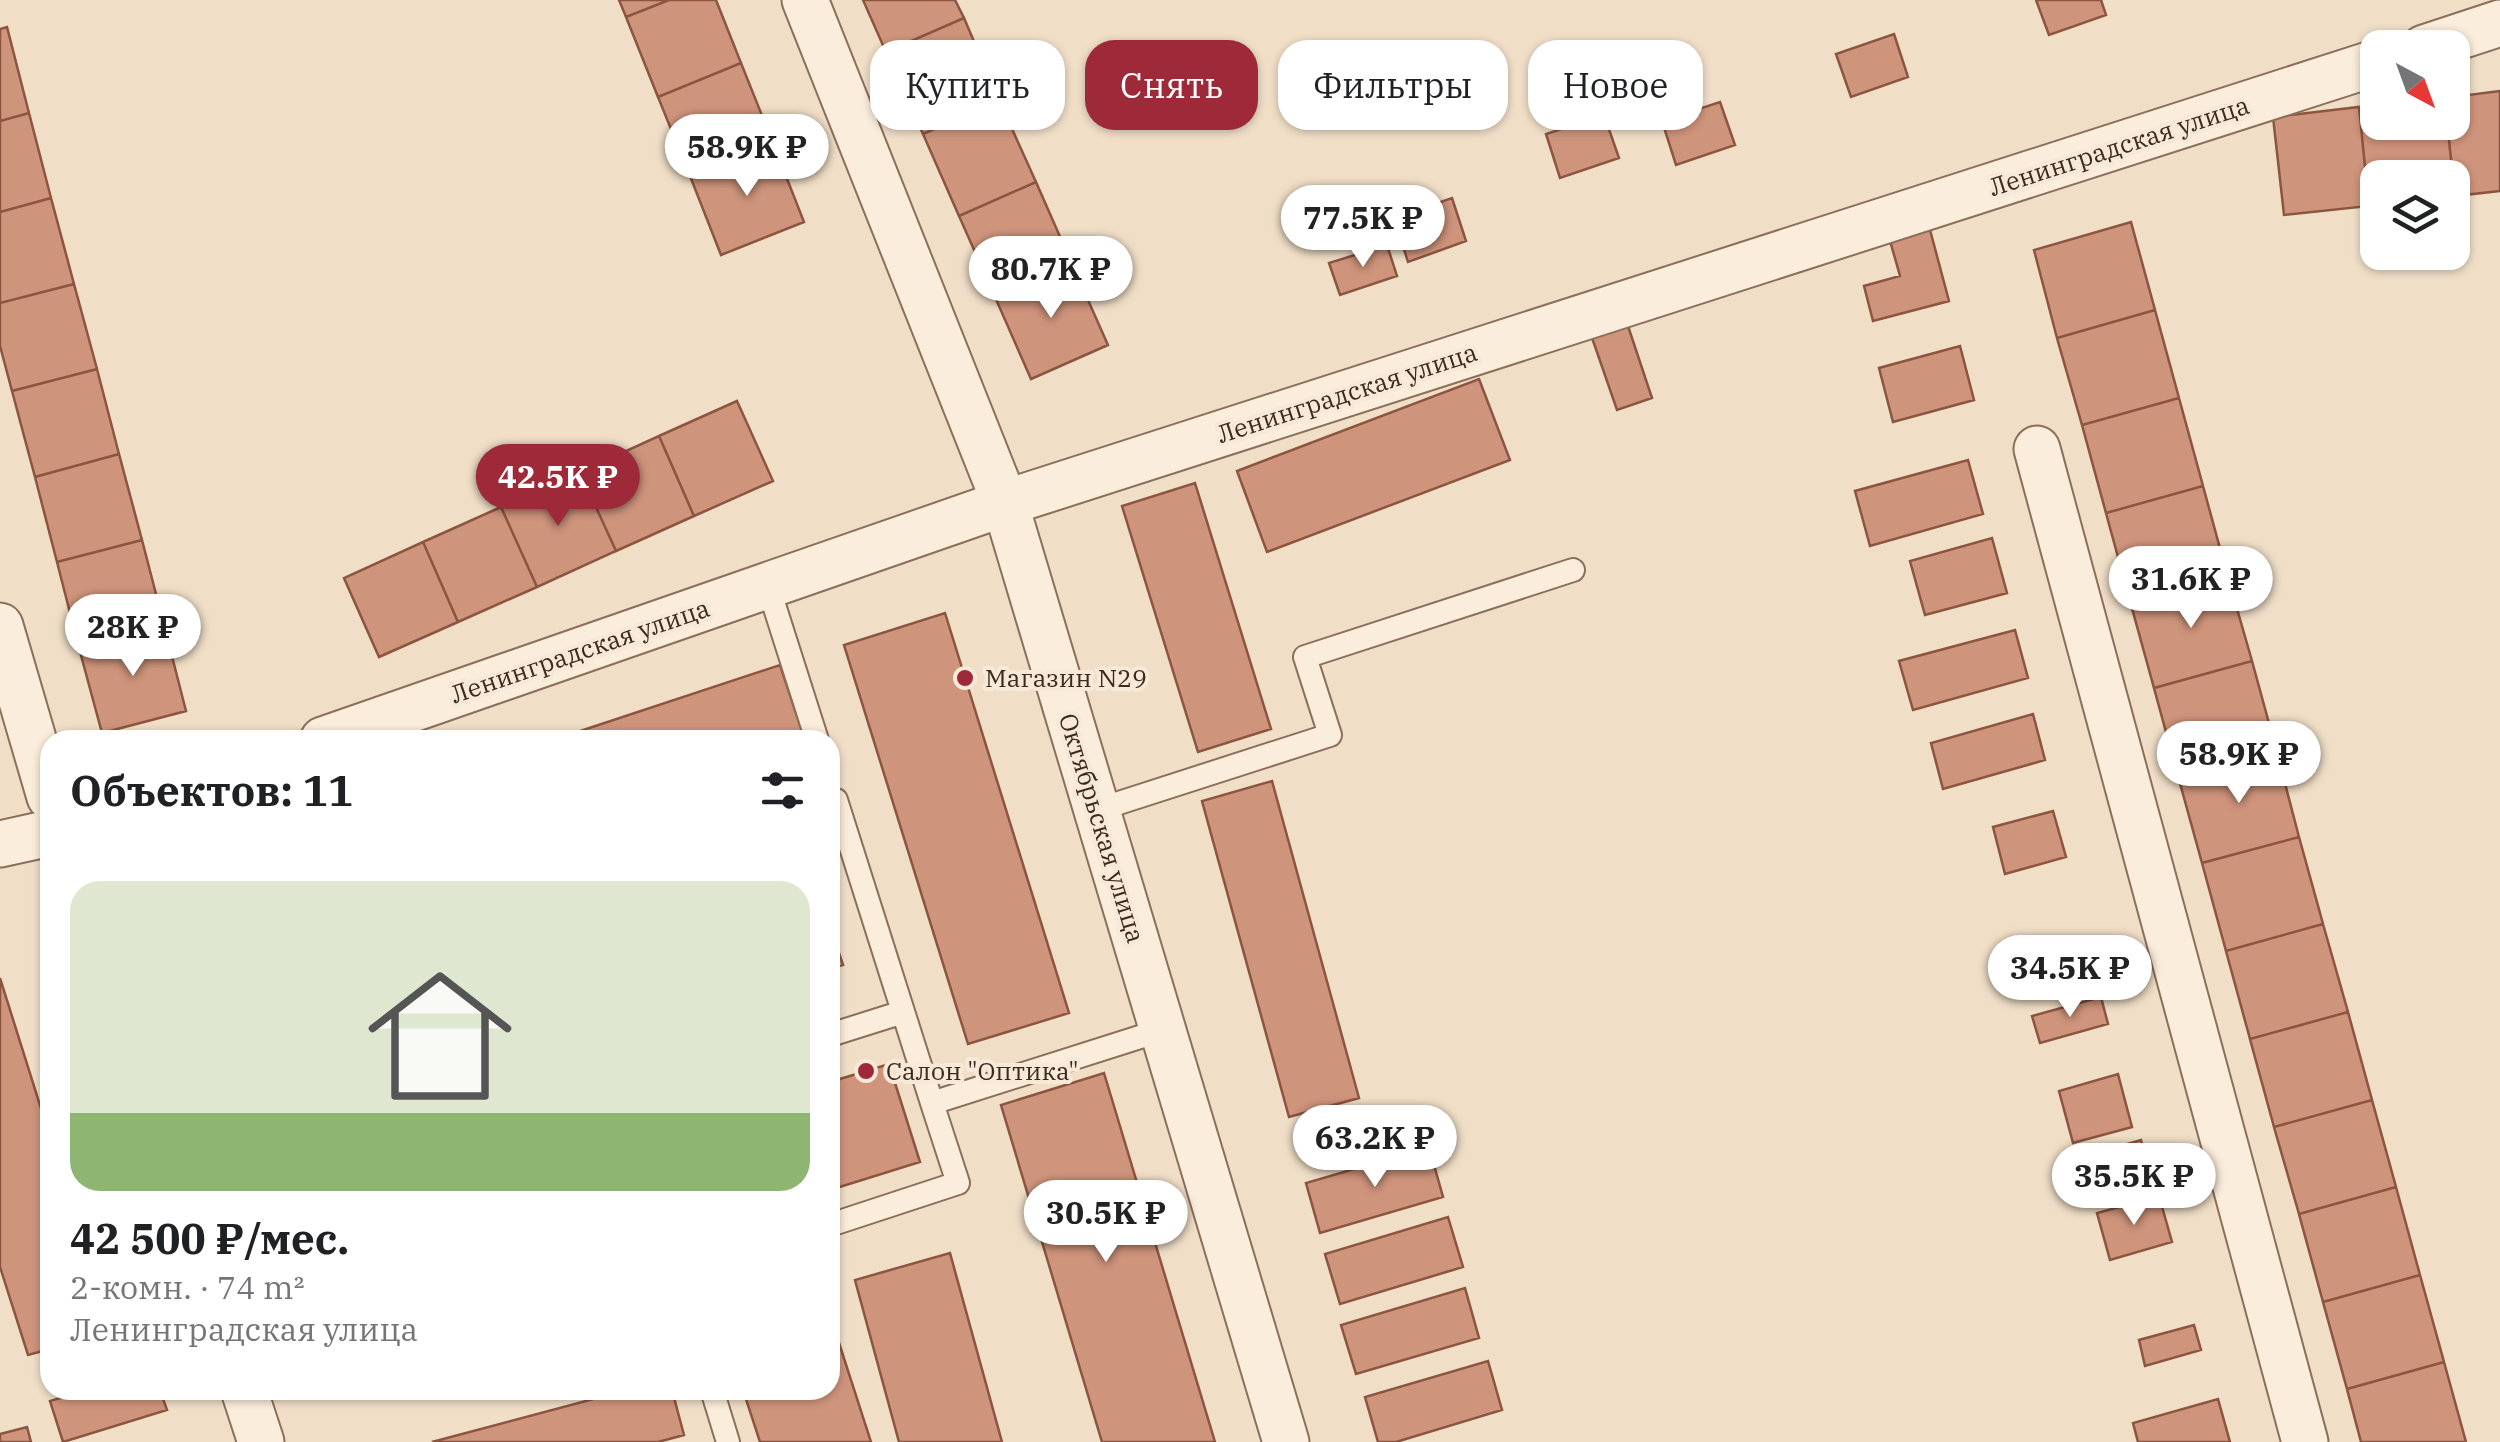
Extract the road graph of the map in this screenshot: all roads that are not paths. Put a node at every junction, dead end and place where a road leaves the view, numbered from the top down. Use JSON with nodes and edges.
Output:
{"nodes":[{"id":1,"x":805,"y":0,"type":"edge"},
{"id":2,"x":2500,"y":23,"type":"edge"},
{"id":3,"x":2470,"y":33,"type":"edge"},
{"id":4,"x":2360,"y":68,"type":"edge"},
{"id":5,"x":2037,"y":449,"type":"dead end"},
{"id":6,"x":1005,"y":503,"type":"junction"},
{"id":7,"x":1573,"y":570,"type":"dead end"},
{"id":8,"x":768,"y":586,"type":"junction"},
{"id":9,"x":0,"y":626,"type":"edge"},
{"id":10,"x":352,"y":730,"type":"edge"},
{"id":11,"x":814,"y":730,"type":"edge"},
{"id":12,"x":40,"y":763,"type":"edge"},
{"id":13,"x":1097,"y":810,"type":"junction"},
{"id":14,"x":840,"y":819,"type":"edge"},
{"id":15,"x":40,"y":835,"type":"edge"},
{"id":16,"x":0,"y":844,"type":"edge"},
{"id":17,"x":903,"y":1012,"type":"junction"},
{"id":18,"x":1162,"y":1030,"type":"junction"},
{"id":19,"x":840,"y":1032,"type":"edge"},
{"id":20,"x":932,"y":1103,"type":"junction"},
{"id":21,"x":840,"y":1221,"type":"edge"},
{"id":22,"x":247,"y":1400,"type":"edge"},
{"id":23,"x":715,"y":1400,"type":"edge"},
{"id":24,"x":259,"y":1441,"type":"edge"},
{"id":25,"x":728,"y":1442,"type":"edge"},
{"id":26,"x":1286,"y":1442,"type":"edge"},
{"id":27,"x":2305,"y":1442,"type":"edge"}],
"edges":[{"from":1,"to":6,"type":"street","name":"Октябрьская улица"},
{"from":2,"to":3,"type":"street"},
{"from":4,"to":6,"type":"street","name":"Ленинградская улица"},
{"from":5,"to":27,"type":"street"},
{"from":6,"to":8,"type":"street","name":"Ленинградская улица"},
{"from":6,"to":13,"type":"street","name":"Октябрьская улица"},
{"from":7,"to":13,"type":"lane"},
{"from":8,"to":10,"type":"street","name":"Ленинградская улица"},
{"from":8,"to":11,"type":"lane"},
{"from":9,"to":12,"type":"street"},
{"from":13,"to":18,"type":"street","name":"Октябрьская улица"},
{"from":14,"to":17,"type":"lane"},
{"from":15,"to":16,"type":"street"},
{"from":17,"to":19,"type":"lane"},
{"from":17,"to":20,"type":"lane"},
{"from":18,"to":20,"type":"lane"},
{"from":18,"to":26,"type":"street","name":"Октябрьская улица"},
{"from":20,"to":21,"type":"lane"},
{"from":22,"to":24,"type":"street"},
{"from":23,"to":25,"type":"lane"}]}
